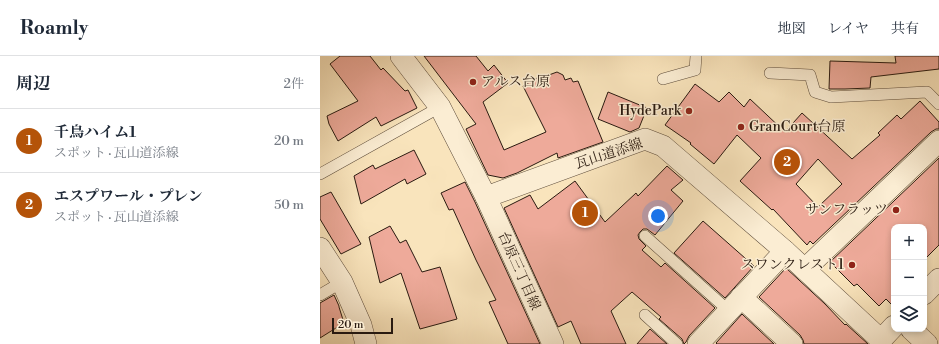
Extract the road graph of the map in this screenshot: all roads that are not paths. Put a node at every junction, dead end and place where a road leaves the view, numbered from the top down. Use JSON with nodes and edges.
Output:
{"nodes":[{"id":1,"x":401,"y":56,"type":"edge"},
{"id":2,"x":696,"y":56,"type":"edge"},
{"id":3,"x":770,"y":73,"type":"dead end"},
{"id":4,"x":663,"y":79,"type":"dead end"},
{"id":5,"x":939,"y":104,"type":"edge"},
{"id":6,"x":440,"y":107,"type":"junction"},
{"id":7,"x":939,"y":140,"type":"edge"},
{"id":8,"x":320,"y":174,"type":"edge"},
{"id":9,"x":486,"y":197,"type":"junction"},
{"id":10,"x":645,"y":236,"type":"dead end"},
{"id":11,"x":320,"y":248,"type":"edge"},
{"id":12,"x":785,"y":251,"type":"junction"},
{"id":13,"x":805,"y":269,"type":"junction"},
{"id":14,"x":939,"y":279,"type":"edge"},
{"id":15,"x":342,"y":282,"type":"junction"},
{"id":16,"x":927,"y":291,"type":"edge"},
{"id":17,"x":320,"y":295,"type":"edge"},
{"id":18,"x":735,"y":304,"type":"junction"},
{"id":19,"x":645,"y":315,"type":"dead end"},
{"id":20,"x":914,"y":332,"type":"edge"},
{"id":21,"x":884,"y":336,"type":"edge"},
{"id":22,"x":366,"y":344,"type":"edge"},
{"id":23,"x":553,"y":344,"type":"edge"},
{"id":24,"x":677,"y":344,"type":"edge"},
{"id":25,"x":697,"y":344,"type":"edge"},
{"id":26,"x":792,"y":344,"type":"edge"},
{"id":27,"x":927,"y":344,"type":"edge"}],
"edges":[{"from":1,"to":6,"type":"street"},
{"from":2,"to":4,"type":"lane"},
{"from":3,"to":5,"type":"lane"},
{"from":6,"to":8,"type":"lane"},
{"from":6,"to":9,"type":"street"},
{"from":7,"to":13,"type":"street"},
{"from":9,"to":12,"type":"street","name":"瓦山道添線"},
{"from":9,"to":23,"type":"street","name":"台原三丁目線"},
{"from":10,"to":18,"type":"lane"},
{"from":11,"to":15,"type":"street"},
{"from":12,"to":13,"type":"street","name":"瓦山道添線"},
{"from":12,"to":18,"type":"street"},
{"from":13,"to":21,"type":"street","name":"瓦山道添線"},
{"from":14,"to":16,"type":"street"},
{"from":15,"to":17,"type":"lane"},
{"from":15,"to":22,"type":"street"},
{"from":18,"to":25,"type":"street"},
{"from":18,"to":26,"type":"street"},
{"from":19,"to":24,"type":"lane"},
{"from":20,"to":27,"type":"street"}]}
